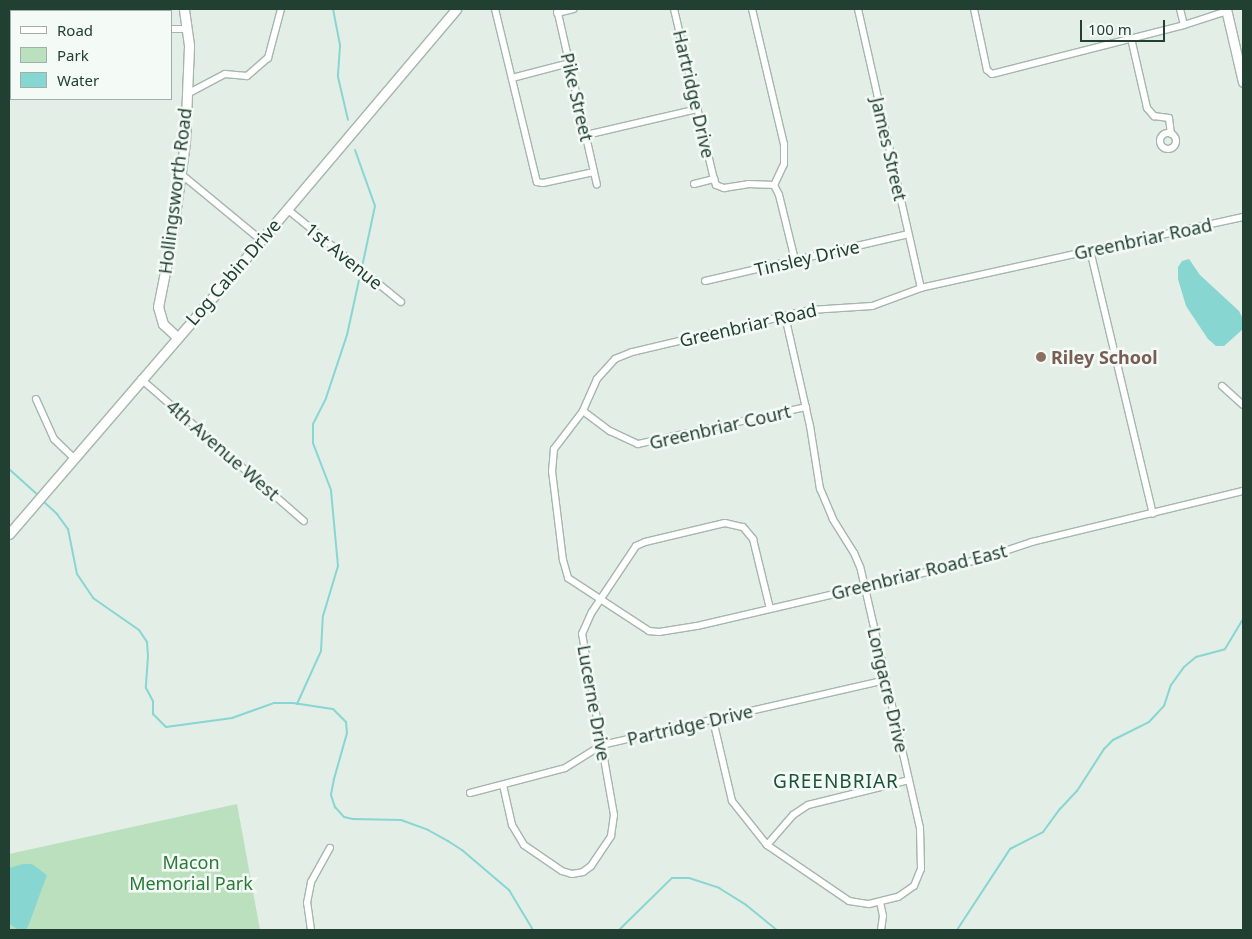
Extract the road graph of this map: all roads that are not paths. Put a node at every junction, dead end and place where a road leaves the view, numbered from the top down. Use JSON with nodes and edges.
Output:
{"nodes":[{"id":1,"x":184,"y":9,"type":"edge"},
{"id":2,"x":281,"y":9,"type":"edge"},
{"id":3,"x":456,"y":9,"type":"edge"},
{"id":4,"x":495,"y":9,"type":"edge"},
{"id":5,"x":574,"y":9,"type":"edge"},
{"id":6,"x":674,"y":9,"type":"edge"},
{"id":7,"x":752,"y":9,"type":"edge"},
{"id":8,"x":858,"y":9,"type":"edge"},
{"id":9,"x":974,"y":9,"type":"edge"},
{"id":10,"x":1180,"y":9,"type":"edge"},
{"id":11,"x":1226,"y":10,"type":"edge"},
{"id":12,"x":557,"y":11,"type":"edge"},
{"id":13,"x":1184,"y":25,"type":"junction"},
{"id":14,"x":172,"y":29,"type":"edge"},
{"id":15,"x":188,"y":29,"type":"junction"},
{"id":16,"x":1131,"y":38,"type":"junction"},
{"id":17,"x":569,"y":63,"type":"junction"},
{"id":18,"x":512,"y":78,"type":"junction"},
{"id":19,"x":1243,"y":82,"type":"edge"},
{"id":20,"x":187,"y":94,"type":"junction"},
{"id":21,"x":698,"y":109,"type":"junction"},
{"id":22,"x":1171,"y":134,"type":"dead end"},
{"id":23,"x":586,"y":135,"type":"junction"},
{"id":24,"x":594,"y":172,"type":"junction"},
{"id":25,"x":181,"y":174,"type":"junction"},
{"id":26,"x":714,"y":179,"type":"junction"},
{"id":27,"x":694,"y":184,"type":"dead end"},
{"id":28,"x":597,"y":185,"type":"dead end"},
{"id":29,"x":774,"y":185,"type":"junction"},
{"id":30,"x":287,"y":209,"type":"junction"},
{"id":31,"x":1243,"y":217,"type":"edge"},
{"id":32,"x":908,"y":234,"type":"junction"},
{"id":33,"x":261,"y":240,"type":"junction"},
{"id":34,"x":1090,"y":250,"type":"junction"},
{"id":35,"x":795,"y":260,"type":"junction"},
{"id":36,"x":705,"y":281,"type":"dead end"},
{"id":37,"x":921,"y":288,"type":"junction"},
{"id":38,"x":400,"y":302,"type":"dead end"},
{"id":39,"x":785,"y":316,"type":"junction"},
{"id":40,"x":177,"y":337,"type":"junction"},
{"id":41,"x":141,"y":379,"type":"junction"},
{"id":42,"x":1222,"y":386,"type":"dead end"},
{"id":43,"x":36,"y":399,"type":"dead end"},
{"id":44,"x":1243,"y":405,"type":"edge"},
{"id":45,"x":806,"y":408,"type":"junction"},
{"id":46,"x":583,"y":411,"type":"junction"},
{"id":47,"x":74,"y":458,"type":"junction"},
{"id":48,"x":1243,"y":492,"type":"edge"},
{"id":49,"x":1153,"y":514,"type":"junction"},
{"id":50,"x":304,"y":521,"type":"dead end"},
{"id":51,"x":9,"y":534,"type":"edge"},
{"id":52,"x":865,"y":587,"type":"junction"},
{"id":53,"x":600,"y":601,"type":"junction"},
{"id":54,"x":770,"y":609,"type":"junction"},
{"id":55,"x":886,"y":680,"type":"junction"},
{"id":56,"x":713,"y":720,"type":"junction"},
{"id":57,"x":602,"y":745,"type":"junction"},
{"id":58,"x":909,"y":780,"type":"junction"},
{"id":59,"x":503,"y":785,"type":"junction"},
{"id":60,"x":470,"y":793,"type":"dead end"},
{"id":61,"x":767,"y":844,"type":"junction"},
{"id":62,"x":330,"y":848,"type":"dead end"},
{"id":63,"x":880,"y":902,"type":"junction"},
{"id":64,"x":311,"y":930,"type":"edge"},
{"id":65,"x":880,"y":930,"type":"edge"}],
"edges":[{"from":1,"to":15,"type":"street","name":"Hollingsworth Road"},
{"from":2,"to":20,"type":"street"},
{"from":3,"to":30,"type":"street","name":"Log Cabin Drive"},
{"from":4,"to":18,"type":"street"},
{"from":5,"to":12,"type":"street"},
{"from":6,"to":21,"type":"street","name":"Hartridge Drive"},
{"from":7,"to":29,"type":"street"},
{"from":8,"to":32,"type":"street","name":"James Street"},
{"from":9,"to":16,"type":"street"},
{"from":10,"to":13,"type":"street"},
{"from":11,"to":13,"type":"street"},
{"from":11,"to":19,"type":"street"},
{"from":12,"to":17,"type":"street","name":"Pike Street"},
{"from":13,"to":16,"type":"street"},
{"from":14,"to":15,"type":"street"},
{"from":15,"to":20,"type":"street","name":"Hollingsworth Road"},
{"from":16,"to":22,"type":"street"},
{"from":17,"to":18,"type":"street"},
{"from":17,"to":23,"type":"street","name":"Pike Street"},
{"from":18,"to":24,"type":"street"},
{"from":20,"to":25,"type":"street","name":"Hollingsworth Road"},
{"from":21,"to":23,"type":"street"},
{"from":21,"to":26,"type":"street","name":"Hartridge Drive"},
{"from":23,"to":24,"type":"street","name":"Pike Street"},
{"from":24,"to":28,"type":"street","name":"Pike Street"},
{"from":25,"to":33,"type":"street"},
{"from":25,"to":40,"type":"street","name":"Hollingsworth Road"},
{"from":26,"to":27,"type":"street"},
{"from":26,"to":29,"type":"street"},
{"from":29,"to":35,"type":"street"},
{"from":30,"to":33,"type":"street","name":"Log Cabin Drive"},
{"from":30,"to":38,"type":"street","name":"1st Avenue"},
{"from":31,"to":34,"type":"street","name":"Greenbriar Road"},
{"from":32,"to":35,"type":"street","name":"Tinsley Drive"},
{"from":32,"to":37,"type":"street","name":"James Street"},
{"from":33,"to":40,"type":"street","name":"Log Cabin Drive"},
{"from":34,"to":37,"type":"street","name":"Greenbriar Road"},
{"from":34,"to":49,"type":"street"},
{"from":35,"to":36,"type":"street","name":"Tinsley Drive"},
{"from":37,"to":39,"type":"street","name":"Greenbriar Road"},
{"from":39,"to":45,"type":"street","name":"Longacre Drive"},
{"from":39,"to":46,"type":"street","name":"Greenbriar Road"},
{"from":40,"to":41,"type":"street","name":"Log Cabin Drive"},
{"from":41,"to":47,"type":"street","name":"Log Cabin Drive"},
{"from":41,"to":50,"type":"street","name":"4th Avenue West"},
{"from":42,"to":44,"type":"street"},
{"from":43,"to":47,"type":"street"},
{"from":45,"to":46,"type":"street","name":"Greenbriar Court"},
{"from":45,"to":52,"type":"street","name":"Longacre Drive"},
{"from":46,"to":53,"type":"street","name":"Greenbriar Road"},
{"from":47,"to":51,"type":"street","name":"Log Cabin Drive"},
{"from":48,"to":49,"type":"street","name":"Greenbriar Road East"},
{"from":49,"to":52,"type":"street","name":"Greenbriar Road East"},
{"from":52,"to":54,"type":"street","name":"Greenbriar Road East"},
{"from":52,"to":55,"type":"street","name":"Longacre Drive"},
{"from":53,"to":54,"type":"street","name":"Greenbriar Road East"},
{"from":53,"to":54,"type":"street","name":"Lucerne Drive"},
{"from":53,"to":57,"type":"street","name":"Lucerne Drive"},
{"from":55,"to":56,"type":"street","name":"Partridge Drive"},
{"from":55,"to":58,"type":"street","name":"Longacre Drive"},
{"from":56,"to":57,"type":"street","name":"Partridge Drive"},
{"from":56,"to":61,"type":"street","name":"Longacre Drive"},
{"from":57,"to":59,"type":"street","name":"Partridge Drive"},
{"from":57,"to":59,"type":"street","name":"Lucerne Drive"},
{"from":58,"to":61,"type":"street"},
{"from":58,"to":63,"type":"street","name":"Longacre Drive"},
{"from":59,"to":60,"type":"street","name":"Partridge Drive"},
{"from":61,"to":63,"type":"street","name":"Longacre Drive"},
{"from":62,"to":64,"type":"street"},
{"from":63,"to":65,"type":"street"}]}
